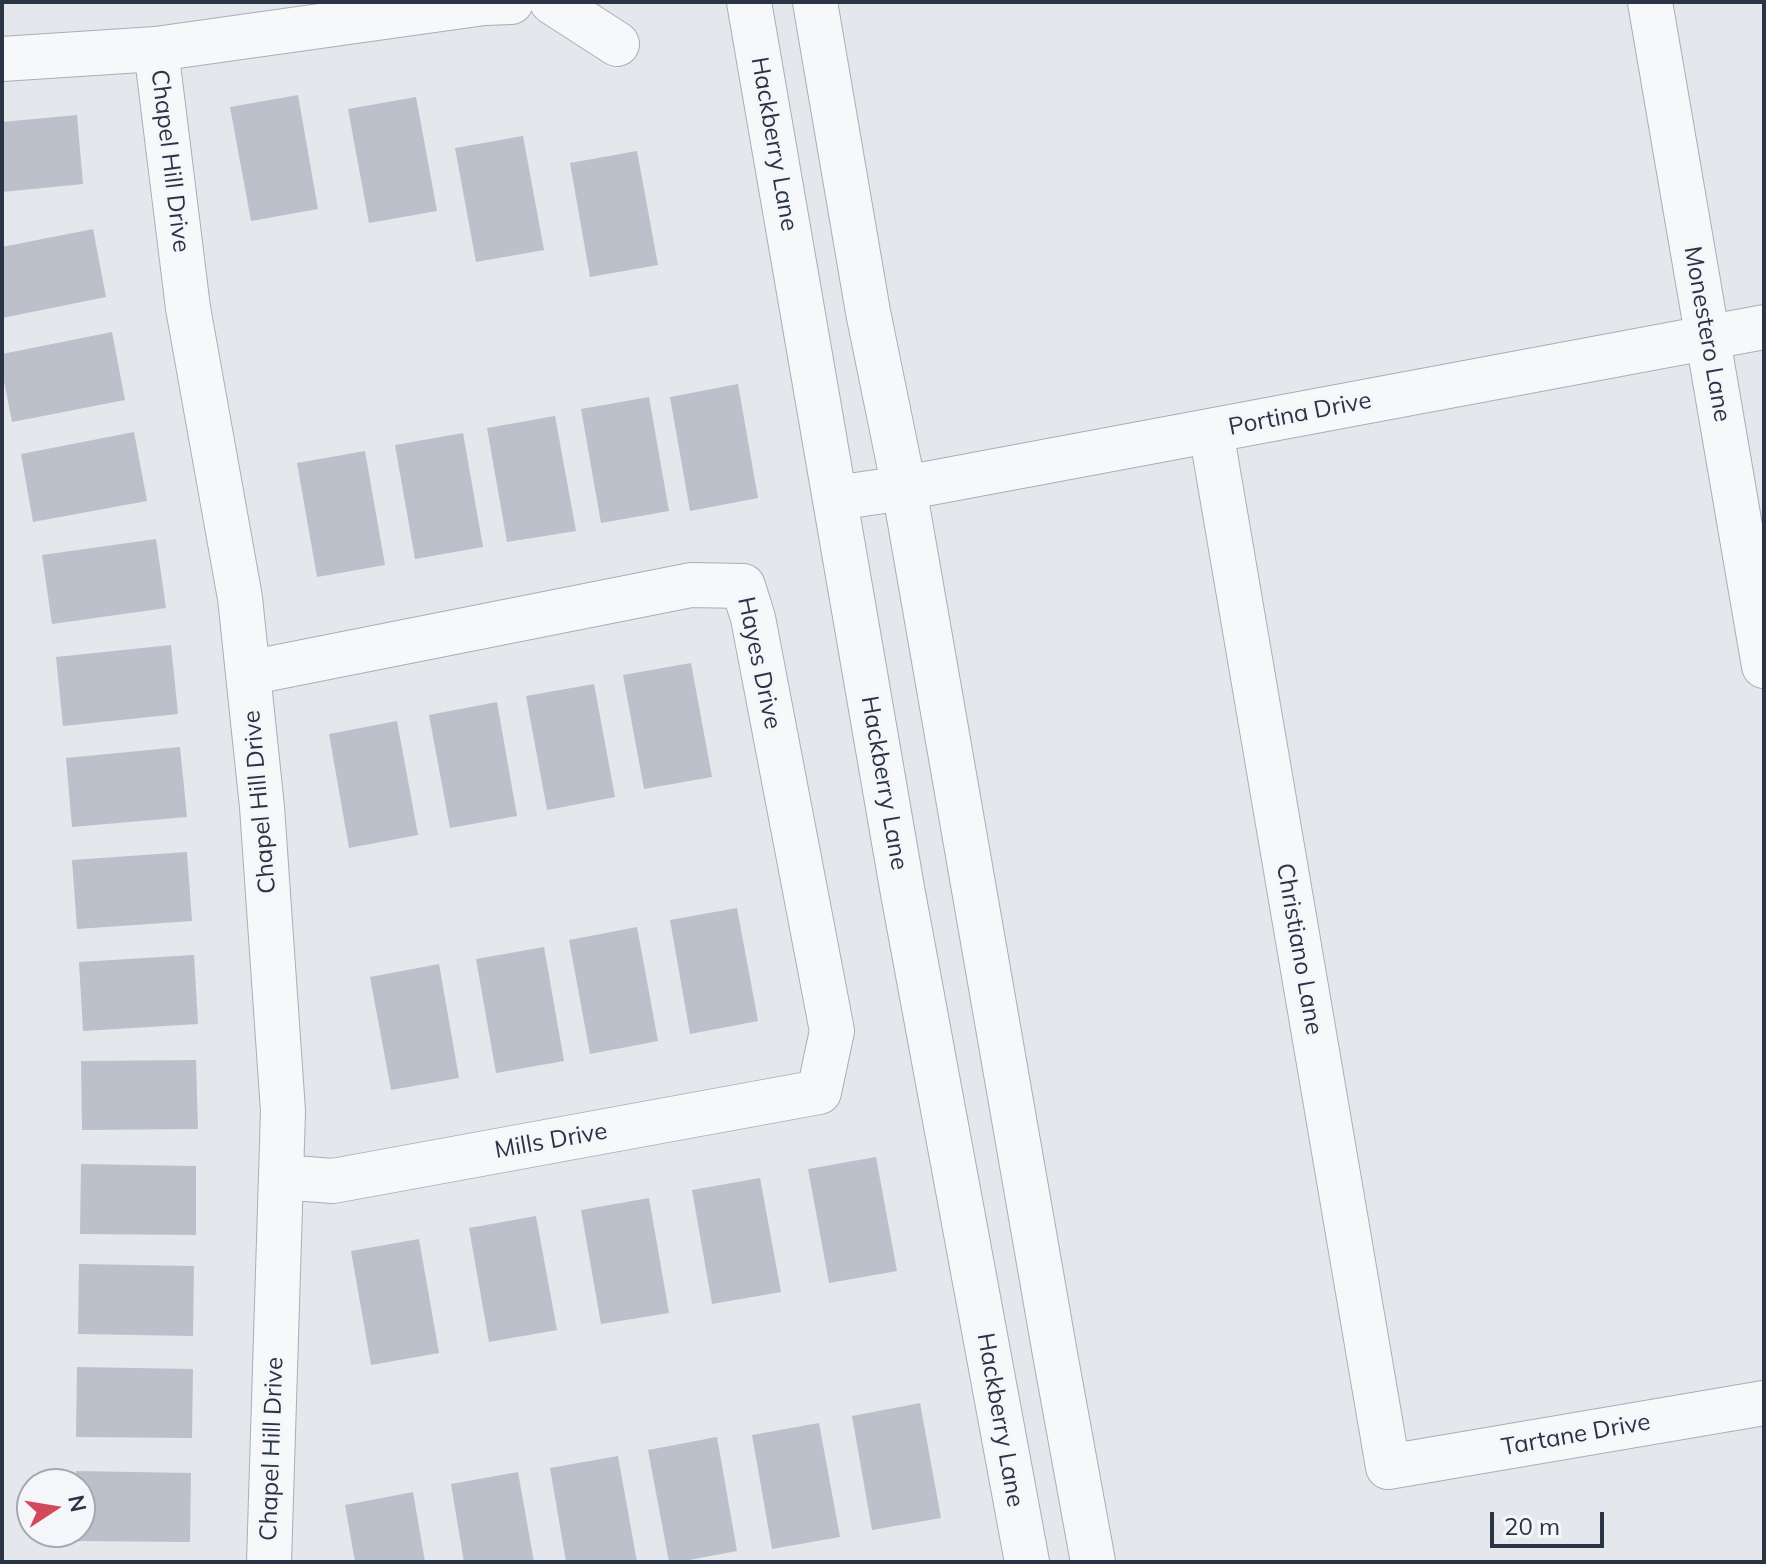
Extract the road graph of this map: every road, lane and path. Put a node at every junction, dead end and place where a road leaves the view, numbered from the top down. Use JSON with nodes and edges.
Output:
{"nodes":[{"id":1,"x":511,"y":2,"type":"edge"},
{"id":2,"x":552,"y":2,"type":"edge"},
{"id":3,"x":749,"y":2,"type":"edge"},
{"id":4,"x":815,"y":2,"type":"edge"},
{"id":5,"x":1650,"y":2,"type":"edge"},
{"id":6,"x":617,"y":44,"type":"dead end"},
{"id":7,"x":156,"y":49,"type":"junction"},
{"id":8,"x":2,"y":59,"type":"edge"},
{"id":9,"x":1764,"y":327,"type":"edge"},
{"id":10,"x":1707,"y":337,"type":"junction"},
{"id":11,"x":1211,"y":431,"type":"junction"},
{"id":12,"x":904,"y":488,"type":"junction"},
{"id":13,"x":836,"y":498,"type":"junction"},
{"id":14,"x":1764,"y":666,"type":"edge"},
{"id":15,"x":248,"y":673,"type":"junction"},
{"id":16,"x":819,"y":1092,"type":"joint"},
{"id":17,"x":281,"y":1177,"type":"junction"},
{"id":18,"x":1764,"y":1403,"type":"edge"},
{"id":19,"x":1388,"y":1467,"type":"joint"},
{"id":20,"x":269,"y":1562,"type":"edge"},
{"id":21,"x":1027,"y":1562,"type":"edge"},
{"id":22,"x":1093,"y":1562,"type":"edge"}],
"edges":[{"from":1,"to":7,"type":"street"},
{"from":2,"to":6,"type":"street"},
{"from":3,"to":13,"type":"street","name":"Hackberry Lane"},
{"from":4,"to":12,"type":"street"},
{"from":5,"to":10,"type":"street","name":"Monestero Lane"},
{"from":7,"to":8,"type":"street"},
{"from":7,"to":15,"type":"street","name":"Chapel Hill Drive"},
{"from":9,"to":10,"type":"street","name":"Portina Drive"},
{"from":10,"to":11,"type":"street","name":"Portina Drive"},
{"from":10,"to":14,"type":"street","name":"Monestero Lane"},
{"from":11,"to":12,"type":"street","name":"Portina Drive"},
{"from":11,"to":19,"type":"street","name":"Christiano Lane"},
{"from":12,"to":13,"type":"street","name":"Portina Drive"},
{"from":12,"to":22,"type":"street"},
{"from":13,"to":21,"type":"street","name":"Hackberry Lane"},
{"from":15,"to":16,"type":"street","name":"Hayes Drive"},
{"from":15,"to":17,"type":"street","name":"Chapel Hill Drive"},
{"from":16,"to":17,"type":"street","name":"Mills Drive"},
{"from":17,"to":20,"type":"street","name":"Chapel Hill Drive"},
{"from":18,"to":19,"type":"street","name":"Tartane Drive"}]}
